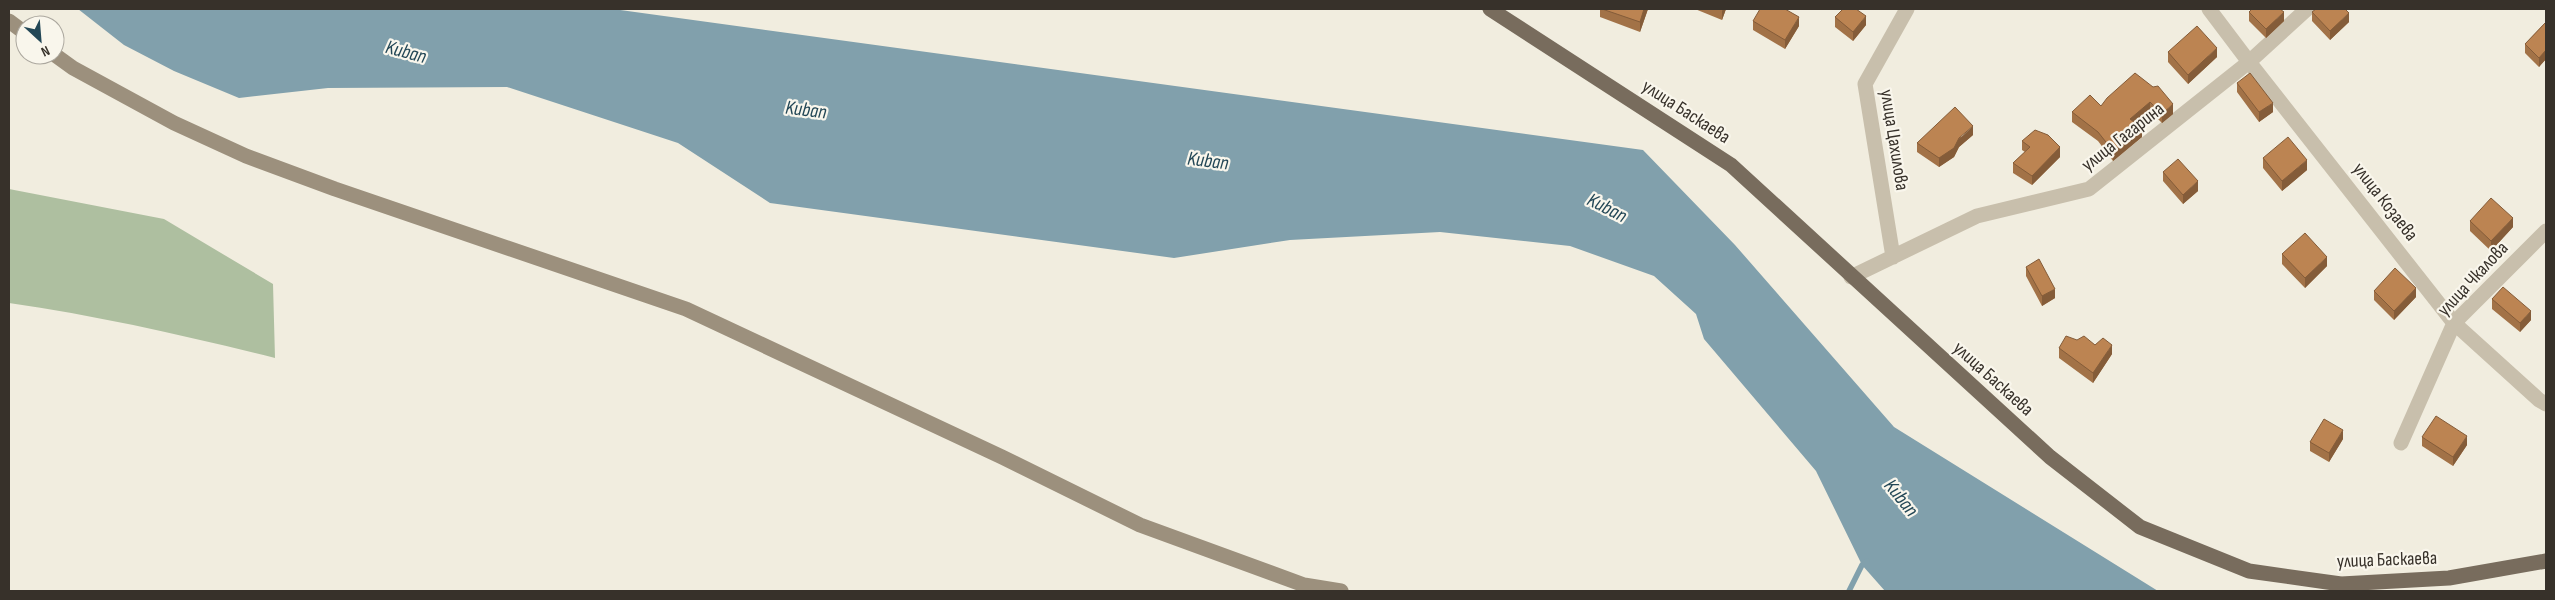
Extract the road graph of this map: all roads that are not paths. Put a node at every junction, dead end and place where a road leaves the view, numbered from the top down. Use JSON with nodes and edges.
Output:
{"nodes":[{"id":1,"x":1490,"y":9,"type":"edge"},
{"id":2,"x":1907,"y":9,"type":"edge"},
{"id":3,"x":2209,"y":9,"type":"edge"},
{"id":4,"x":2307,"y":9,"type":"edge"},
{"id":5,"x":65,"y":62,"type":"edge"},
{"id":6,"x":2249,"y":62,"type":"junction"},
{"id":7,"x":2546,"y":231,"type":"edge"},
{"id":8,"x":1893,"y":257,"type":"junction"},
{"id":9,"x":1851,"y":277,"type":"junction"},
{"id":10,"x":2454,"y":323,"type":"junction"},
{"id":11,"x":2546,"y":404,"type":"edge"},
{"id":12,"x":2401,"y":443,"type":"dead end"},
{"id":13,"x":2546,"y":561,"type":"edge"},
{"id":14,"x":1341,"y":591,"type":"edge"}],
"edges":[{"from":1,"to":9,"type":"main road","name":"улица Баскаева"},
{"from":2,"to":8,"type":"street","name":"улица Цахилова"},
{"from":3,"to":6,"type":"street","name":"улица Козаева"},
{"from":4,"to":6,"type":"street","name":"улица Гагарина"},
{"from":5,"to":14,"type":"street"},
{"from":6,"to":8,"type":"street","name":"улица Гагарина"},
{"from":6,"to":10,"type":"street","name":"улица Козаева"},
{"from":7,"to":10,"type":"street","name":"улица Чкалова"},
{"from":8,"to":9,"type":"street","name":"улица Гагарина"},
{"from":9,"to":13,"type":"main road","name":"улица Баскаева"},
{"from":10,"to":11,"type":"street","name":"улица Козаева"},
{"from":10,"to":12,"type":"street","name":"улица Чкалова"}]}
